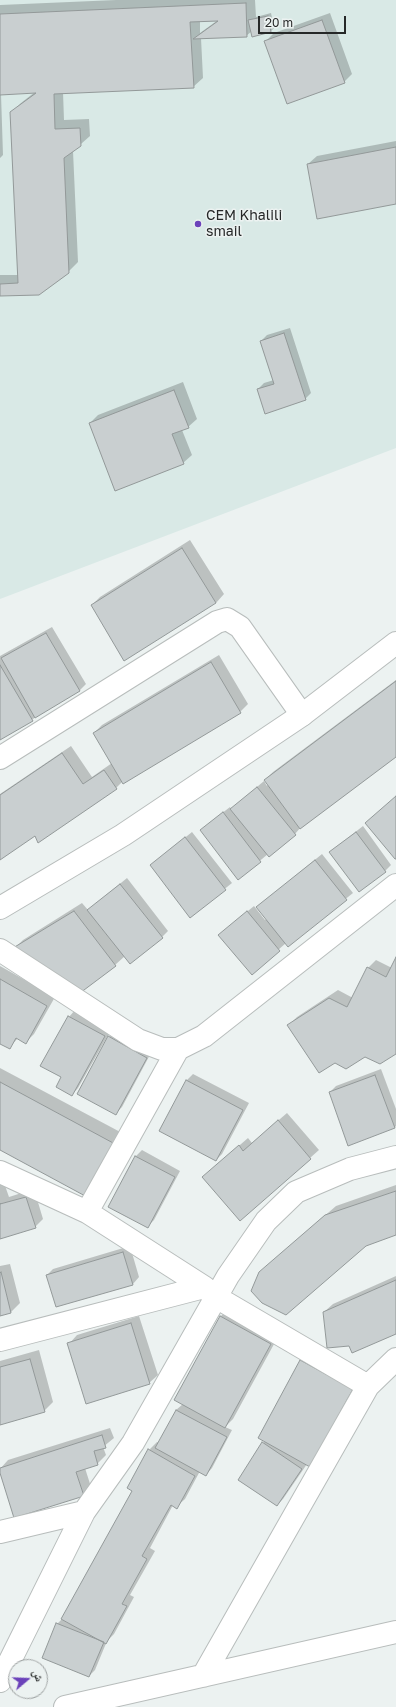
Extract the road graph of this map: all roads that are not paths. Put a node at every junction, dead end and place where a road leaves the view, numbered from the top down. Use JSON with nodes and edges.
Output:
{"nodes":[{"id":1,"x":396,"y":642,"type":"edge"},
{"id":2,"x":302,"y":715,"type":"junction"},
{"id":3,"x":0,"y":758,"type":"edge"},
{"id":4,"x":396,"y":885,"type":"edge"},
{"id":5,"x":0,"y":908,"type":"edge"},
{"id":6,"x":0,"y":950,"type":"edge"},
{"id":7,"x":178,"y":1049,"type":"junction"},
{"id":8,"x":396,"y":1157,"type":"edge"},
{"id":9,"x":0,"y":1172,"type":"edge"},
{"id":10,"x":87,"y":1212,"type":"junction"},
{"id":11,"x":210,"y":1292,"type":"junction"},
{"id":12,"x":0,"y":1340,"type":"edge"},
{"id":13,"x":396,"y":1359,"type":"edge"},
{"id":14,"x":368,"y":1386,"type":"junction"},
{"id":15,"x":84,"y":1512,"type":"junction"},
{"id":16,"x":0,"y":1532,"type":"edge"},
{"id":17,"x":396,"y":1632,"type":"edge"},
{"id":18,"x":203,"y":1676,"type":"junction"},
{"id":19,"x":0,"y":1681,"type":"edge"},
{"id":20,"x":66,"y":1707,"type":"edge"}],
"edges":[{"from":1,"to":2,"type":"street"},
{"from":2,"to":3,"type":"street"},
{"from":2,"to":5,"type":"street"},
{"from":4,"to":7,"type":"street"},
{"from":6,"to":7,"type":"street"},
{"from":7,"to":10,"type":"street"},
{"from":8,"to":11,"type":"street"},
{"from":9,"to":10,"type":"street"},
{"from":10,"to":11,"type":"street"},
{"from":11,"to":12,"type":"street"},
{"from":11,"to":14,"type":"street"},
{"from":11,"to":15,"type":"street"},
{"from":13,"to":14,"type":"street"},
{"from":14,"to":18,"type":"street"},
{"from":15,"to":16,"type":"street"},
{"from":15,"to":19,"type":"street"},
{"from":17,"to":18,"type":"street"},
{"from":18,"to":20,"type":"street"}]}
